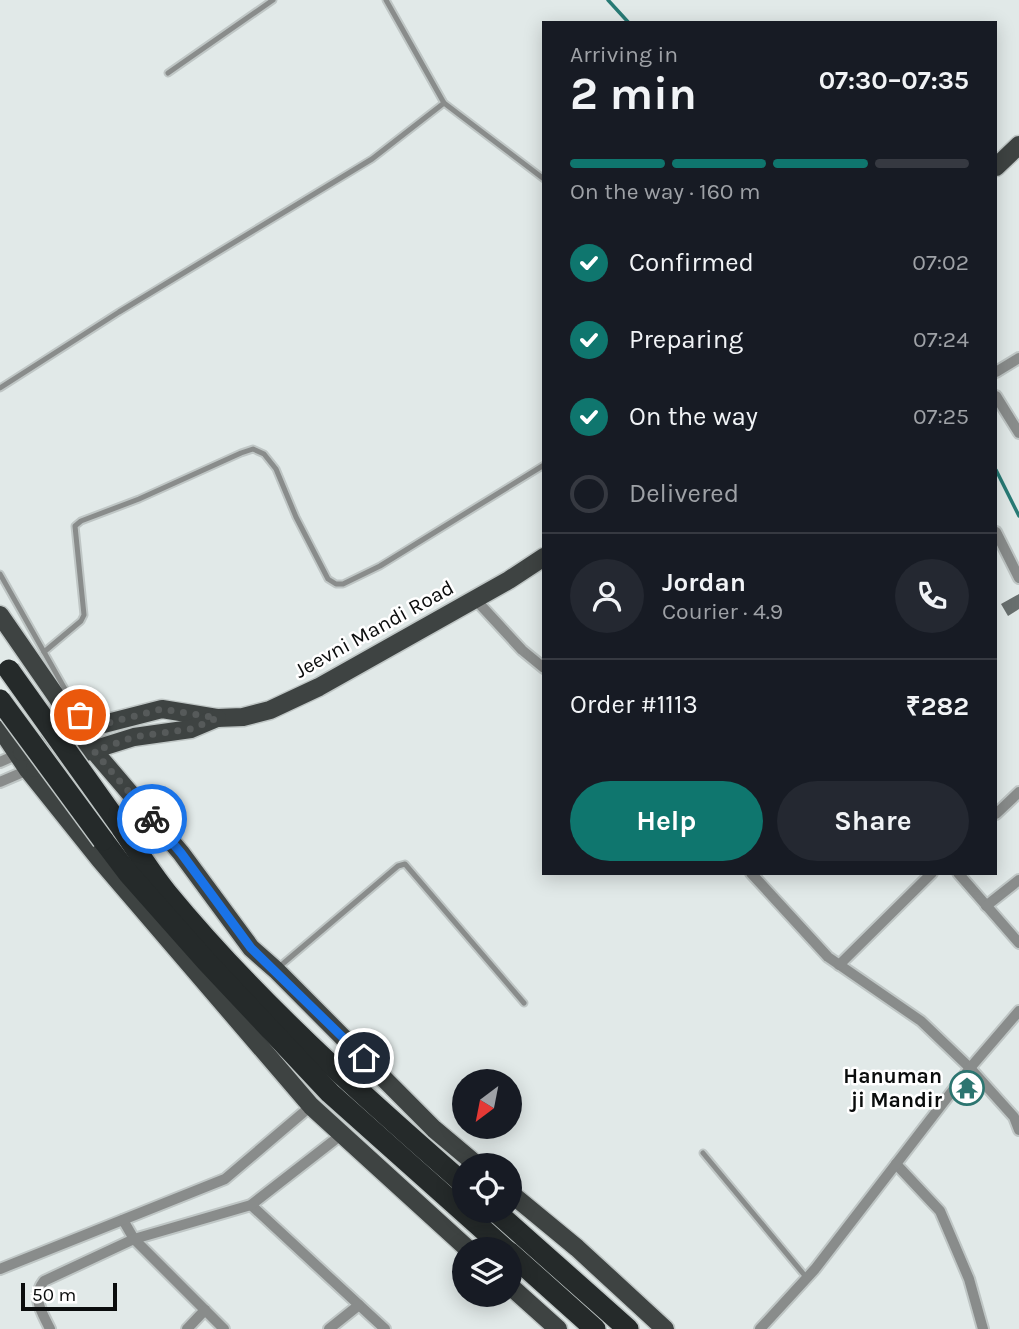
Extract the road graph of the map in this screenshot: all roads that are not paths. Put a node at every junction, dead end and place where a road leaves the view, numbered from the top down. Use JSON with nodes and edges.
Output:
{"nodes":[{"id":1,"x":274,"y":0,"type":"edge"},
{"id":2,"x":386,"y":0,"type":"edge"},
{"id":3,"x":168,"y":74,"type":"dead end"},
{"id":4,"x":444,"y":103,"type":"junction"},
{"id":5,"x":1019,"y":145,"type":"edge"},
{"id":6,"x":997,"y":165,"type":"edge"},
{"id":7,"x":542,"y":177,"type":"edge"},
{"id":8,"x":1019,"y":358,"type":"edge"},
{"id":9,"x":997,"y":371,"type":"edge"},
{"id":10,"x":0,"y":387,"type":"edge"},
{"id":11,"x":997,"y":398,"type":"edge"},
{"id":12,"x":1019,"y":410,"type":"edge"},
{"id":13,"x":1009,"y":416,"type":"junction"},
{"id":14,"x":1019,"y":433,"type":"edge"},
{"id":15,"x":542,"y":466,"type":"edge"},
{"id":16,"x":997,"y":534,"type":"edge"},
{"id":17,"x":542,"y":558,"type":"edge"},
{"id":18,"x":0,"y":575,"type":"edge"},
{"id":19,"x":1019,"y":578,"type":"edge"},
{"id":20,"x":475,"y":599,"type":"junction"},
{"id":21,"x":0,"y":615,"type":"edge"},
{"id":22,"x":44,"y":652,"type":"junction"},
{"id":23,"x":4,"y":664,"type":"edge"},
{"id":24,"x":542,"y":666,"type":"edge"},
{"id":25,"x":40,"y":673,"type":"junction"},
{"id":26,"x":0,"y":699,"type":"edge"},
{"id":27,"x":217,"y":718,"type":"junction"},
{"id":28,"x":0,"y":728,"type":"edge"},
{"id":29,"x":84,"y":730,"type":"junction"},
{"id":30,"x":94,"y":751,"type":"junction"},
{"id":31,"x":18,"y":754,"type":"junction"},
{"id":32,"x":0,"y":762,"type":"edge"},
{"id":33,"x":29,"y":770,"type":"junction"},
{"id":34,"x":0,"y":782,"type":"edge"},
{"id":35,"x":127,"y":790,"type":"junction"},
{"id":36,"x":1019,"y":792,"type":"edge"},
{"id":37,"x":997,"y":813,"type":"edge"},
{"id":38,"x":73,"y":826,"type":"junction"},
{"id":39,"x":753,"y":875,"type":"edge"},
{"id":40,"x":930,"y":875,"type":"edge"},
{"id":41,"x":960,"y":875,"type":"edge"},
{"id":42,"x":1019,"y":880,"type":"edge"},
{"id":43,"x":986,"y":906,"type":"junction"},
{"id":44,"x":1019,"y":943,"type":"edge"},
{"id":45,"x":839,"y":965,"type":"junction"},
{"id":46,"x":276,"y":970,"type":"junction"},
{"id":47,"x":524,"y":1003,"type":"dead end"},
{"id":48,"x":1019,"y":1011,"type":"edge"},
{"id":49,"x":970,"y":1068,"type":"junction"},
{"id":50,"x":312,"y":1107,"type":"junction"},
{"id":51,"x":1019,"y":1130,"type":"edge"},
{"id":52,"x":341,"y":1135,"type":"junction"},
{"id":53,"x":463,"y":1153,"type":"edge"},
{"id":54,"x":703,"y":1153,"type":"dead end"},
{"id":55,"x":896,"y":1164,"type":"junction"},
{"id":56,"x":452,"y":1173,"type":"edge"},
{"id":57,"x":452,"y":1201,"type":"edge"},
{"id":58,"x":522,"y":1203,"type":"edge"},
{"id":59,"x":251,"y":1205,"type":"junction"},
{"id":60,"x":123,"y":1220,"type":"junction"},
{"id":61,"x":477,"y":1223,"type":"edge"},
{"id":62,"x":509,"y":1223,"type":"edge"},
{"id":63,"x":455,"y":1237,"type":"edge"},
{"id":64,"x":492,"y":1237,"type":"edge"},
{"id":65,"x":134,"y":1239,"type":"junction"},
{"id":66,"x":522,"y":1264,"type":"edge"},
{"id":67,"x":2,"y":1266,"type":"edge"},
{"id":68,"x":806,"y":1278,"type":"junction"},
{"id":69,"x":522,"y":1297,"type":"edge"},
{"id":70,"x":359,"y":1305,"type":"junction"},
{"id":71,"x":205,"y":1310,"type":"junction"},
{"id":72,"x":50,"y":1329,"type":"edge"},
{"id":73,"x":187,"y":1329,"type":"edge"},
{"id":74,"x":223,"y":1329,"type":"edge"},
{"id":75,"x":329,"y":1329,"type":"edge"},
{"id":76,"x":385,"y":1329,"type":"edge"},
{"id":77,"x":558,"y":1329,"type":"edge"},
{"id":78,"x":595,"y":1329,"type":"edge"},
{"id":79,"x":628,"y":1329,"type":"edge"},
{"id":80,"x":665,"y":1329,"type":"edge"},
{"id":81,"x":760,"y":1329,"type":"edge"},
{"id":82,"x":983,"y":1329,"type":"edge"}],
"edges":[{"from":1,"to":3,"type":"lane"},
{"from":2,"to":4,"type":"lane"},
{"from":4,"to":7,"type":"lane"},
{"from":4,"to":10,"type":"lane"},
{"from":5,"to":6,"type":"main road"},
{"from":8,"to":9,"type":"street"},
{"from":11,"to":13,"type":"street"},
{"from":12,"to":13,"type":"street"},
{"from":13,"to":14,"type":"street"},
{"from":15,"to":22,"type":"lane"},
{"from":16,"to":19,"type":"street"},
{"from":17,"to":20,"type":"main road","name":"Jeevni Mandi Road"},
{"from":18,"to":22,"type":"lane"},
{"from":20,"to":24,"type":"street"},
{"from":20,"to":27,"type":"main road","name":"Jeevni Mandi Road"},
{"from":21,"to":25,"type":"main road"},
{"from":22,"to":29,"type":"lane"},
{"from":23,"to":56,"type":"highway","bridge":true},
{"from":25,"to":26,"type":"main road"},
{"from":25,"to":29,"type":"main road"},
{"from":26,"to":57,"type":"highway","bridge":true},
{"from":27,"to":29,"type":"main road","name":"Jeevni Mandi Road"},
{"from":27,"to":30,"type":"main road","name":"Jeevni Mandi Road"},
{"from":28,"to":31,"type":"main road"},
{"from":29,"to":30,"type":"main road"},
{"from":29,"to":31,"type":"main road","name":"Jeevni Mandi Road"},
{"from":30,"to":33,"type":"main road","name":"Jeevni Mandi Road"},
{"from":30,"to":35,"type":"main road"},
{"from":31,"to":32,"type":"street"},
{"from":31,"to":33,"type":"main road"},
{"from":33,"to":34,"type":"street"},
{"from":33,"to":38,"type":"main road"},
{"from":35,"to":38,"type":"main road"},
{"from":35,"to":46,"type":"main road"},
{"from":36,"to":37,"type":"street"},
{"from":38,"to":50,"type":"main road"},
{"from":39,"to":45,"type":"street"},
{"from":40,"to":45,"type":"street"},
{"from":41,"to":43,"type":"street"},
{"from":42,"to":43,"type":"street"},
{"from":43,"to":44,"type":"street"},
{"from":45,"to":49,"type":"street"},
{"from":46,"to":47,"type":"lane"},
{"from":46,"to":53,"type":"main road"},
{"from":48,"to":49,"type":"street"},
{"from":49,"to":51,"type":"street"},
{"from":49,"to":55,"type":"street"},
{"from":50,"to":52,"type":"main road"},
{"from":50,"to":60,"type":"street"},
{"from":52,"to":59,"type":"street"},
{"from":52,"to":63,"type":"main road"},
{"from":54,"to":68,"type":"lane"},
{"from":55,"to":68,"type":"street"},
{"from":55,"to":82,"type":"street"},
{"from":58,"to":80,"type":"main road"},
{"from":59,"to":65,"type":"street"},
{"from":59,"to":70,"type":"street"},
{"from":60,"to":65,"type":"street"},
{"from":60,"to":67,"type":"street"},
{"from":61,"to":64,"type":"highway"},
{"from":62,"to":79,"type":"highway"},
{"from":65,"to":71,"type":"street"},
{"from":65,"to":72,"type":"street"},
{"from":66,"to":78,"type":"highway"},
{"from":68,"to":81,"type":"street"},
{"from":69,"to":77,"type":"main road"},
{"from":70,"to":75,"type":"street"},
{"from":70,"to":76,"type":"street"},
{"from":71,"to":73,"type":"street"},
{"from":71,"to":74,"type":"street"}]}
